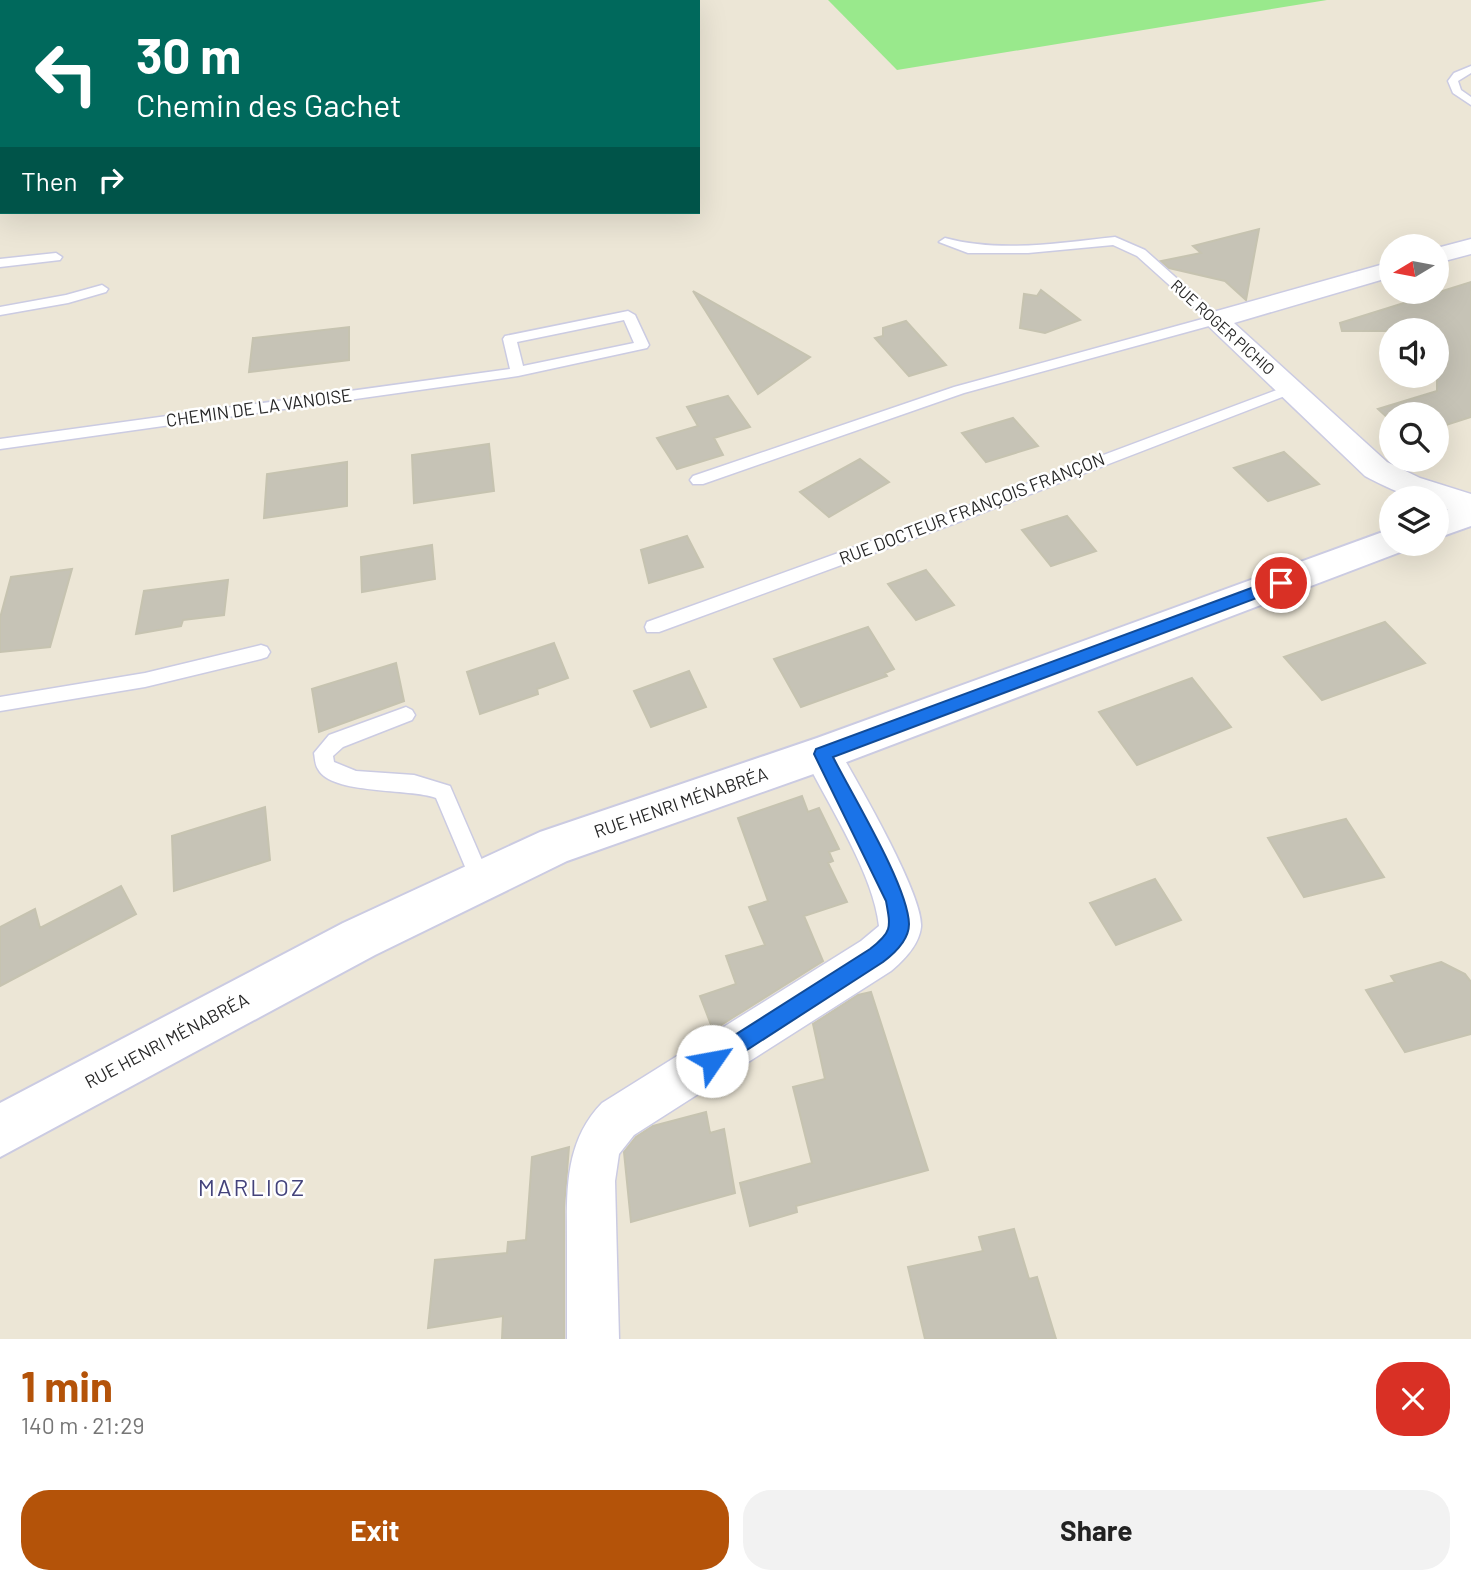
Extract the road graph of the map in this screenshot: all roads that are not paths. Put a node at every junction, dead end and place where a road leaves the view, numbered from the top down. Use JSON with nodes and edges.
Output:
{"nodes":[{"id":1,"x":1471,"y":69,"type":"edge"},
{"id":2,"x":1471,"y":103,"type":"edge"},
{"id":3,"x":945,"y":242,"type":"dead end"},
{"id":4,"x":1471,"y":246,"type":"edge"},
{"id":5,"x":1449,"y":252,"type":"edge"},
{"id":6,"x":56,"y":257,"type":"dead end"},
{"id":7,"x":0,"y":263,"type":"edge"},
{"id":8,"x":1379,"y":272,"type":"edge"},
{"id":9,"x":102,"y":289,"type":"dead end"},
{"id":10,"x":0,"y":311,"type":"edge"},
{"id":11,"x":1215,"y":320,"type":"junction"},
{"id":12,"x":519,"y":372,"type":"junction"},
{"id":13,"x":1290,"y":388,"type":"junction"},
{"id":14,"x":0,"y":444,"type":"edge"},
{"id":15,"x":698,"y":480,"type":"dead end"},
{"id":16,"x":1471,"y":505,"type":"edge"},
{"id":17,"x":1471,"y":513,"type":"edge"},
{"id":18,"x":1449,"y":521,"type":"edge"},
{"id":19,"x":1379,"y":546,"type":"edge"},
{"id":20,"x":653,"y":627,"type":"dead end"},
{"id":21,"x":261,"y":652,"type":"dead end"},
{"id":22,"x":0,"y":704,"type":"edge"},
{"id":23,"x":406,"y":716,"type":"dead end"},
{"id":24,"x":822,"y":754,"type":"junction"},
{"id":25,"x":481,"y":881,"type":"junction"},
{"id":26,"x":0,"y":1131,"type":"edge"},
{"id":27,"x":593,"y":1339,"type":"edge"}],
"edges":[{"from":1,"to":2,"type":"lane"},
{"from":3,"to":11,"type":"lane","name":"RUE ROGER PICHIO"},
{"from":4,"to":5,"type":"street"},
{"from":6,"to":7,"type":"lane"},
{"from":8,"to":11,"type":"street"},
{"from":9,"to":10,"type":"lane"},
{"from":11,"to":13,"type":"street","name":"RUE ROGER PICHIO"},
{"from":11,"to":15,"type":"lane"},
{"from":12,"to":12,"type":"lane","name":"CHEMIN DE LA VANOISE"},
{"from":12,"to":14,"type":"lane","name":"CHEMIN DE LA VANOISE"},
{"from":13,"to":16,"type":"street","name":"RUE ROGER PICHIO"},
{"from":13,"to":20,"type":"lane","name":"RUE DOCTEUR FRANÇOIS FRANÇON"},
{"from":17,"to":18,"type":"street"},
{"from":19,"to":24,"type":"street","name":"RUE HENRI MÉNABRÉA"},
{"from":21,"to":22,"type":"lane"},
{"from":23,"to":25,"type":"lane"},
{"from":24,"to":25,"type":"street","name":"RUE HENRI MÉNABRÉA"},
{"from":24,"to":27,"type":"street"},
{"from":25,"to":26,"type":"street","name":"RUE HENRI MÉNABRÉA"}]}
